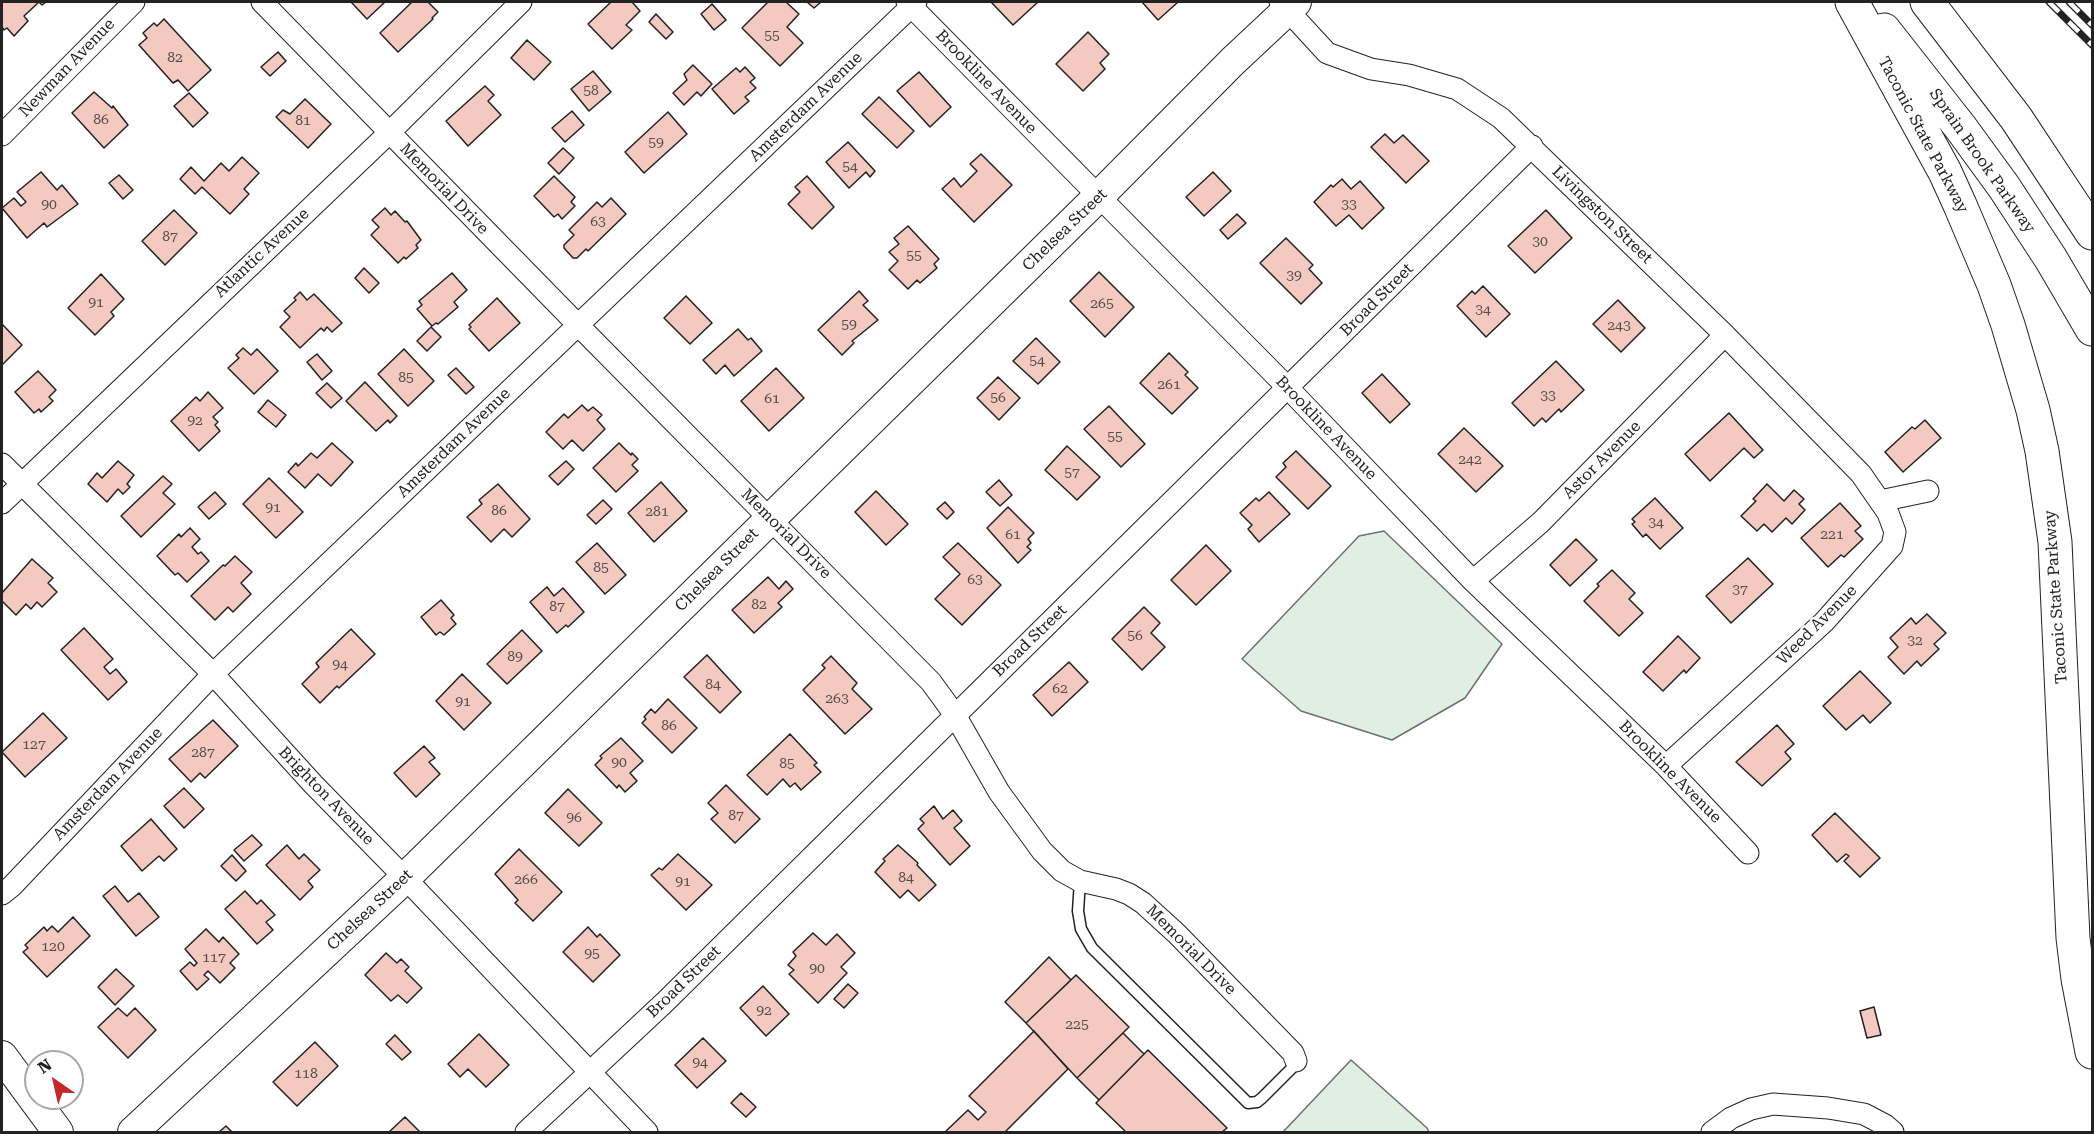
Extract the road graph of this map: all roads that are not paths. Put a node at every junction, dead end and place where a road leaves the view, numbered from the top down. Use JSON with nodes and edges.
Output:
{"nodes":[{"id":1,"x":134,"y":2,"type":"edge"},
{"id":2,"x":262,"y":2,"type":"edge"},
{"id":3,"x":521,"y":2,"type":"edge"},
{"id":4,"x":1852,"y":2,"type":"edge"},
{"id":5,"x":1859,"y":2,"type":"edge"},
{"id":6,"x":1927,"y":2,"type":"edge"},
{"id":7,"x":911,"y":3,"type":"edge"},
{"id":8,"x":1288,"y":5,"type":"edge"},
{"id":9,"x":389,"y":133,"type":"junction"},
{"id":10,"x":2,"y":135,"type":"edge"},
{"id":11,"x":1532,"y":146,"type":"junction"},
{"id":12,"x":1098,"y":197,"type":"junction"},
{"id":13,"x":2092,"y":200,"type":"edge"},
{"id":14,"x":2092,"y":233,"type":"edge"},
{"id":15,"x":578,"y":326,"type":"junction"},
{"id":16,"x":2092,"y":329,"type":"edge"},
{"id":17,"x":1725,"y":335,"type":"junction"},
{"id":18,"x":1288,"y":388,"type":"junction"},
{"id":19,"x":2,"y":464,"type":"edge"},
{"id":20,"x":21,"y":484,"type":"junction"},
{"id":21,"x":1928,"y":491,"type":"dead end"},
{"id":22,"x":1880,"y":501,"type":"junction"},
{"id":23,"x":2,"y":503,"type":"edge"},
{"id":24,"x":770,"y":518,"type":"junction"},
{"id":25,"x":1473,"y":581,"type":"junction"},
{"id":26,"x":213,"y":674,"type":"junction"},
{"id":27,"x":955,"y":715,"type":"junction"},
{"id":28,"x":1666,"y":766,"type":"junction"},
{"id":29,"x":1748,"y":853,"type":"dead end"},
{"id":30,"x":405,"y":878,"type":"junction"},
{"id":31,"x":1080,"y":881,"type":"junction"},
{"id":32,"x":2,"y":894,"type":"edge"},
{"id":33,"x":2092,"y":1052,"type":"edge"},
{"id":34,"x":2,"y":1056,"type":"edge"},
{"id":35,"x":1296,"y":1061,"type":"joint"},
{"id":36,"x":590,"y":1072,"type":"junction"},
{"id":37,"x":58,"y":1132,"type":"edge"},
{"id":38,"x":133,"y":1132,"type":"edge"},
{"id":39,"x":526,"y":1132,"type":"edge"},
{"id":40,"x":647,"y":1132,"type":"edge"},
{"id":41,"x":1712,"y":1132,"type":"edge"},
{"id":42,"x":1893,"y":1132,"type":"edge"}],
"edges":[{"from":1,"to":10,"type":"street","name":"Newman Avenue"},
{"from":2,"to":9,"type":"street","name":"Memorial Drive"},
{"from":3,"to":9,"type":"street","name":"Atlantic Avenue"},
{"from":4,"to":33,"type":"highway","name":"Taconic State Parkway"},
{"from":5,"to":16,"type":"highway","name":"Sprain Brook Parkway"},
{"from":6,"to":13,"type":"highway"},
{"from":6,"to":14,"type":"highway"},
{"from":7,"to":12,"type":"street","name":"Brookline Avenue"},
{"from":7,"to":15,"type":"street","name":"Amsterdam Avenue"},
{"from":8,"to":11,"type":"street","name":"Livingston Street"},
{"from":8,"to":12,"type":"street","name":"Chelsea Street"},
{"from":9,"to":15,"type":"street","name":"Memorial Drive"},
{"from":9,"to":20,"type":"street","name":"Atlantic Avenue"},
{"from":11,"to":17,"type":"street","name":"Livingston Street"},
{"from":11,"to":18,"type":"street","name":"Broad Street"},
{"from":12,"to":18,"type":"street","name":"Brookline Avenue"},
{"from":12,"to":24,"type":"street","name":"Chelsea Street"},
{"from":15,"to":24,"type":"street","name":"Memorial Drive"},
{"from":15,"to":26,"type":"street","name":"Amsterdam Avenue"},
{"from":17,"to":22,"type":"street","name":"Livingston Street"},
{"from":17,"to":25,"type":"street","name":"Astor Avenue"},
{"from":18,"to":25,"type":"street","name":"Brookline Avenue"},
{"from":18,"to":27,"type":"street","name":"Broad Street"},
{"from":19,"to":20,"type":"street","name":"Brighton Avenue"},
{"from":20,"to":23,"type":"street","name":"Atlantic Avenue"},
{"from":20,"to":26,"type":"street","name":"Brighton Avenue"},
{"from":21,"to":22,"type":"street"},
{"from":22,"to":28,"type":"street","name":"Weed Avenue"},
{"from":24,"to":27,"type":"street","name":"Memorial Drive"},
{"from":24,"to":30,"type":"street","name":"Chelsea Street"},
{"from":25,"to":28,"type":"street","name":"Brookline Avenue"},
{"from":26,"to":30,"type":"street","name":"Brighton Avenue"},
{"from":26,"to":32,"type":"street","name":"Amsterdam Avenue"},
{"from":27,"to":31,"type":"street","name":"Memorial Drive"},
{"from":27,"to":36,"type":"street","name":"Broad Street"},
{"from":28,"to":29,"type":"street","name":"Brookline Avenue"},
{"from":30,"to":36,"type":"street","name":"Brighton Avenue"},
{"from":30,"to":38,"type":"street","name":"Chelsea Street"},
{"from":31,"to":35,"type":"street","name":"Memorial Drive"},
{"from":31,"to":35,"type":"lane"},
{"from":34,"to":37,"type":"street"},
{"from":36,"to":39,"type":"street","name":"Broad Street"},
{"from":36,"to":40,"type":"street","name":"Brighton Avenue"},
{"from":41,"to":42,"type":"street"}]}
